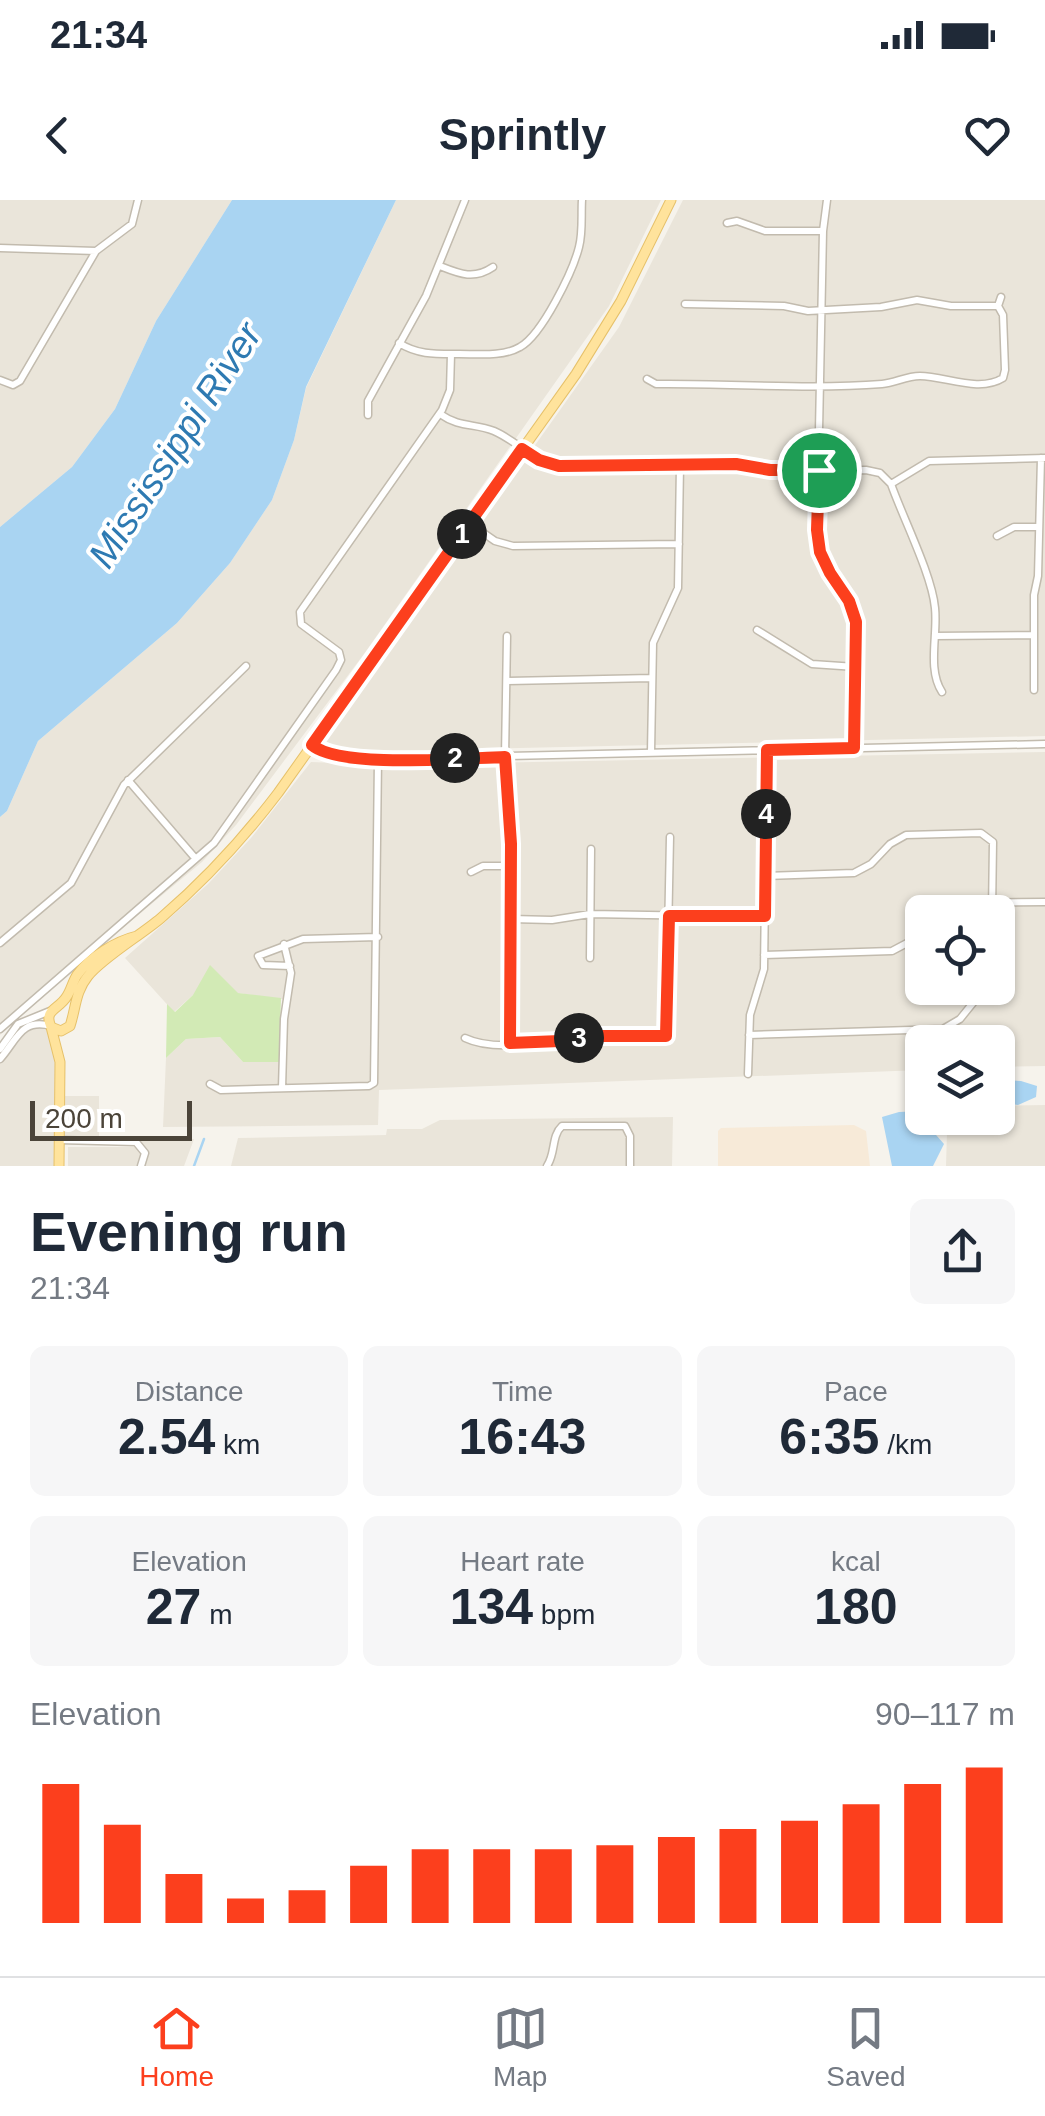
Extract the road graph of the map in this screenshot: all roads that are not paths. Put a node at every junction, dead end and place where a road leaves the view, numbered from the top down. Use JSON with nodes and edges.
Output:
{"nodes":[{"id":1,"x":138,"y":200,"type":"edge"},
{"id":2,"x":465,"y":200,"type":"edge"},
{"id":3,"x":582,"y":200,"type":"edge"},
{"id":4,"x":670,"y":200,"type":"edge"},
{"id":5,"x":827,"y":200,"type":"edge"},
{"id":6,"x":727,"y":223,"type":"dead end"},
{"id":7,"x":823,"y":232,"type":"junction"},
{"id":8,"x":0,"y":248,"type":"edge"},
{"id":9,"x":96,"y":251,"type":"junction"},
{"id":10,"x":440,"y":266,"type":"junction"},
{"id":11,"x":492,"y":266,"type":"dead end"},
{"id":12,"x":1001,"y":297,"type":"dead end"},
{"id":13,"x":685,"y":304,"type":"dead end"},
{"id":14,"x":998,"y":306,"type":"junction"},
{"id":15,"x":821,"y":311,"type":"junction"},
{"id":16,"x":398,"y":343,"type":"junction"},
{"id":17,"x":451,"y":354,"type":"junction"},
{"id":18,"x":647,"y":379,"type":"dead end"},
{"id":19,"x":0,"y":380,"type":"edge"},
{"id":20,"x":820,"y":384,"type":"junction"},
{"id":21,"x":440,"y":414,"type":"junction"},
{"id":22,"x":368,"y":415,"type":"dead end"},
{"id":23,"x":522,"y":449,"type":"junction"},
{"id":24,"x":1043,"y":458,"type":"edge"},
{"id":25,"x":680,"y":465,"type":"junction"},
{"id":26,"x":819,"y":470,"type":"junction"},
{"id":27,"x":891,"y":484,"type":"junction"},
{"id":28,"x":469,"y":524,"type":"junction"},
{"id":29,"x":1039,"y":526,"type":"junction"},
{"id":30,"x":996,"y":536,"type":"dead end"},
{"id":31,"x":679,"y":544,"type":"junction"},
{"id":32,"x":757,"y":630,"type":"dead end"},
{"id":33,"x":1033,"y":635,"type":"junction"},
{"id":34,"x":508,"y":636,"type":"dead end"},
{"id":35,"x":935,"y":636,"type":"junction"},
{"id":36,"x":246,"y":666,"type":"dead end"},
{"id":37,"x":856,"y":667,"type":"junction"},
{"id":38,"x":652,"y":678,"type":"junction"},
{"id":39,"x":507,"y":682,"type":"junction"},
{"id":40,"x":1034,"y":690,"type":"dead end"},
{"id":41,"x":942,"y":692,"type":"dead end"},
{"id":42,"x":1045,"y":744,"type":"edge"},
{"id":43,"x":312,"y":745,"type":"junction"},
{"id":44,"x":854,"y":748,"type":"junction"},
{"id":45,"x":767,"y":750,"type":"junction"},
{"id":46,"x":651,"y":752,"type":"junction"},
{"id":47,"x":505,"y":757,"type":"junction"},
{"id":48,"x":378,"y":759,"type":"junction"},
{"id":49,"x":128,"y":780,"type":"junction"},
{"id":50,"x":670,"y":837,"type":"dead end"},
{"id":51,"x":591,"y":849,"type":"dead end"},
{"id":52,"x":195,"y":858,"type":"junction"},
{"id":53,"x":511,"y":866,"type":"junction"},
{"id":54,"x":471,"y":872,"type":"dead end"},
{"id":55,"x":765,"y":876,"type":"junction"},
{"id":56,"x":992,"y":895,"type":"edge"},
{"id":57,"x":1015,"y":902,"type":"edge"},
{"id":58,"x":1044,"y":903,"type":"edge"},
{"id":59,"x":590,"y":914,"type":"junction"},
{"id":60,"x":1045,"y":914,"type":"edge"},
{"id":61,"x":669,"y":916,"type":"junction"},
{"id":62,"x":765,"y":916,"type":"junction"},
{"id":63,"x":511,"y":919,"type":"junction"},
{"id":64,"x":137,"y":936,"type":"junction"},
{"id":65,"x":378,"y":936,"type":"junction"},
{"id":66,"x":0,"y":943,"type":"edge"},
{"id":67,"x":284,"y":944,"type":"junction"},
{"id":68,"x":905,"y":944,"type":"edge"},
{"id":69,"x":764,"y":955,"type":"junction"},
{"id":70,"x":590,"y":958,"type":"dead end"},
{"id":71,"x":290,"y":966,"type":"junction"},
{"id":72,"x":971,"y":1005,"type":"edge"},
{"id":73,"x":54,"y":1008,"type":"junction"},
{"id":74,"x":72,"y":1016,"type":"junction"},
{"id":75,"x":51,"y":1027,"type":"junction"},
{"id":76,"x":68,"y":1028,"type":"junction"},
{"id":77,"x":0,"y":1029,"type":"edge"},
{"id":78,"x":749,"y":1035,"type":"junction"},
{"id":79,"x":466,"y":1038,"type":"dead end"},
{"id":80,"x":510,"y":1043,"type":"junction"},
{"id":81,"x":0,"y":1049,"type":"edge"},
{"id":82,"x":0,"y":1059,"type":"edge"},
{"id":83,"x":60,"y":1062,"type":"junction"},
{"id":84,"x":748,"y":1074,"type":"dead end"},
{"id":85,"x":210,"y":1084,"type":"dead end"},
{"id":86,"x":282,"y":1088,"type":"junction"},
{"id":87,"x":59,"y":1140,"type":"junction"},
{"id":88,"x":59,"y":1166,"type":"edge"},
{"id":89,"x":141,"y":1166,"type":"edge"},
{"id":90,"x":547,"y":1166,"type":"edge"},
{"id":91,"x":630,"y":1166,"type":"edge"}],
"edges":[{"from":1,"to":9,"type":"street"},
{"from":2,"to":10,"type":"street"},
{"from":3,"to":17,"type":"street"},
{"from":4,"to":23,"type":"main road"},
{"from":5,"to":7,"type":"street"},
{"from":6,"to":7,"type":"street"},
{"from":7,"to":15,"type":"street"},
{"from":8,"to":9,"type":"street"},
{"from":9,"to":19,"type":"street"},
{"from":10,"to":11,"type":"street"},
{"from":10,"to":16,"type":"street"},
{"from":12,"to":14,"type":"street"},
{"from":13,"to":15,"type":"street"},
{"from":14,"to":15,"type":"street"},
{"from":14,"to":20,"type":"street"},
{"from":15,"to":20,"type":"street"},
{"from":16,"to":17,"type":"street"},
{"from":16,"to":22,"type":"street"},
{"from":17,"to":21,"type":"street"},
{"from":18,"to":20,"type":"street"},
{"from":20,"to":26,"type":"street"},
{"from":21,"to":23,"type":"street"},
{"from":21,"to":52,"type":"street"},
{"from":23,"to":25,"type":"street"},
{"from":23,"to":28,"type":"main road"},
{"from":24,"to":27,"type":"street"},
{"from":24,"to":29,"type":"street"},
{"from":25,"to":26,"type":"street"},
{"from":25,"to":31,"type":"street"},
{"from":26,"to":27,"type":"street"},
{"from":26,"to":37,"type":"street"},
{"from":27,"to":35,"type":"street"},
{"from":28,"to":31,"type":"street"},
{"from":28,"to":43,"type":"main road"},
{"from":29,"to":30,"type":"street"},
{"from":29,"to":33,"type":"street"},
{"from":31,"to":38,"type":"street"},
{"from":32,"to":37,"type":"street"},
{"from":33,"to":35,"type":"street"},
{"from":33,"to":40,"type":"street"},
{"from":34,"to":39,"type":"street"},
{"from":35,"to":41,"type":"street"},
{"from":36,"to":49,"type":"street"},
{"from":37,"to":44,"type":"street"},
{"from":38,"to":39,"type":"street"},
{"from":38,"to":46,"type":"street"},
{"from":39,"to":47,"type":"street"},
{"from":42,"to":44,"type":"street"},
{"from":43,"to":48,"type":"street"},
{"from":43,"to":64,"type":"main road"},
{"from":44,"to":45,"type":"street"},
{"from":45,"to":46,"type":"street"},
{"from":45,"to":55,"type":"street"},
{"from":46,"to":47,"type":"street"},
{"from":47,"to":48,"type":"street"},
{"from":47,"to":53,"type":"street"},
{"from":48,"to":65,"type":"street"},
{"from":49,"to":52,"type":"street"},
{"from":49,"to":66,"type":"street"},
{"from":50,"to":61,"type":"street"},
{"from":51,"to":59,"type":"street"},
{"from":52,"to":77,"type":"street"},
{"from":53,"to":54,"type":"street"},
{"from":53,"to":63,"type":"street"},
{"from":55,"to":56,"type":"street"},
{"from":55,"to":62,"type":"street"},
{"from":57,"to":58,"type":"street"},
{"from":58,"to":60,"type":"street"},
{"from":59,"to":61,"type":"street"},
{"from":59,"to":63,"type":"street"},
{"from":59,"to":70,"type":"street"},
{"from":61,"to":62,"type":"street"},
{"from":61,"to":80,"type":"street"},
{"from":62,"to":69,"type":"street"},
{"from":63,"to":80,"type":"street"},
{"from":64,"to":73,"type":"main road"},
{"from":64,"to":74,"type":"main road"},
{"from":65,"to":67,"type":"street"},
{"from":65,"to":86,"type":"street"},
{"from":67,"to":71,"type":"street"},
{"from":67,"to":71,"type":"street"},
{"from":68,"to":69,"type":"street"},
{"from":69,"to":78,"type":"street"},
{"from":71,"to":86,"type":"street"},
{"from":72,"to":78,"type":"street"},
{"from":73,"to":74,"type":"main road"},
{"from":73,"to":75,"type":"main road"},
{"from":73,"to":81,"type":"street"},
{"from":74,"to":76,"type":"main road"},
{"from":75,"to":76,"type":"main road"},
{"from":75,"to":82,"type":"street"},
{"from":75,"to":83,"type":"main road"},
{"from":76,"to":83,"type":"main road"},
{"from":78,"to":84,"type":"street"},
{"from":79,"to":80,"type":"street"},
{"from":83,"to":87,"type":"main road"},
{"from":85,"to":86,"type":"street"},
{"from":87,"to":88,"type":"main road"},
{"from":87,"to":89,"type":"street"},
{"from":90,"to":91,"type":"street"}]}
